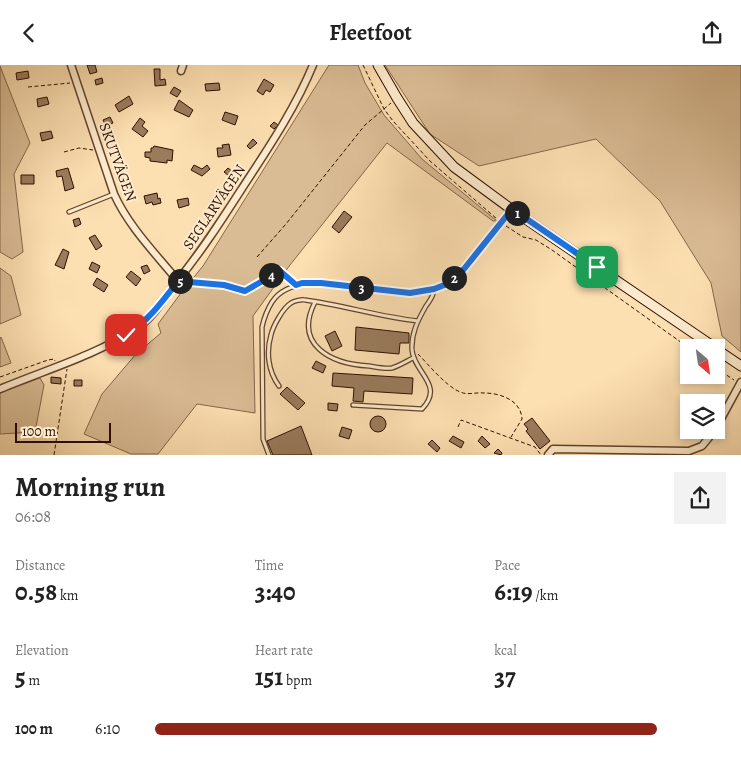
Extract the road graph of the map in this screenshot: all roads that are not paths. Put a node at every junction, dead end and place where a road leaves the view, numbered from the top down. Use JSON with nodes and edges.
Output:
{"nodes":[{"id":1,"x":71,"y":65,"type":"edge"},
{"id":2,"x":313,"y":65,"type":"edge"},
{"id":3,"x":378,"y":65,"type":"edge"},
{"id":4,"x":114,"y":194,"type":"junction"},
{"id":5,"x":512,"y":209,"type":"junction"},
{"id":6,"x":68,"y":211,"type":"dead end"},
{"id":7,"x":178,"y":281,"type":"junction"},
{"id":8,"x":434,"y":289,"type":"junction"},
{"id":9,"x":315,"y":302,"type":"junction"},
{"id":10,"x":418,"y":321,"type":"junction"},
{"id":11,"x":702,"y":339,"type":"edge"},
{"id":12,"x":725,"y":355,"type":"edge"},
{"id":13,"x":413,"y":358,"type":"junction"},
{"id":14,"x":741,"y":366,"type":"edge"},
{"id":15,"x":741,"y":383,"type":"edge"},
{"id":16,"x":279,"y":386,"type":"dead end"},
{"id":17,"x":0,"y":389,"type":"edge"},
{"id":18,"x":352,"y":405,"type":"dead end"},
{"id":19,"x":725,"y":412,"type":"edge"},
{"id":20,"x":708,"y":439,"type":"edge"},
{"id":21,"x":269,"y":455,"type":"edge"},
{"id":22,"x":548,"y":455,"type":"edge"}],
"edges":[{"from":1,"to":4,"type":"street","name":"SKUTVÄGEN"},
{"from":2,"to":7,"type":"street","name":"SEGLARVÄGEN"},
{"from":3,"to":5,"type":"main road"},
{"from":4,"to":6,"type":"lane"},
{"from":4,"to":7,"type":"street","name":"SKUTVÄGEN"},
{"from":5,"to":8,"type":"lane"},
{"from":5,"to":11,"type":"main road"},
{"from":7,"to":17,"type":"street","name":"SEGLARVÄGEN"},
{"from":8,"to":10,"type":"lane"},
{"from":8,"to":21,"type":"lane"},
{"from":9,"to":10,"type":"lane"},
{"from":9,"to":13,"type":"lane"},
{"from":9,"to":16,"type":"lane"},
{"from":10,"to":13,"type":"lane"},
{"from":12,"to":14,"type":"main road"},
{"from":13,"to":18,"type":"lane"},
{"from":15,"to":19,"type":"street"},
{"from":20,"to":22,"type":"street"}]}
